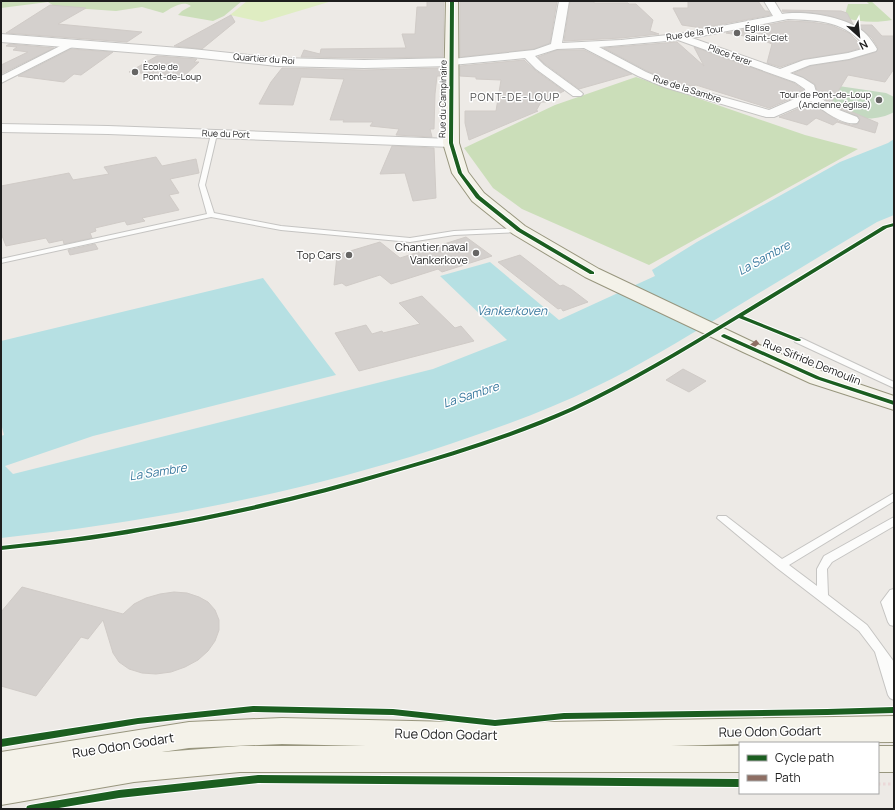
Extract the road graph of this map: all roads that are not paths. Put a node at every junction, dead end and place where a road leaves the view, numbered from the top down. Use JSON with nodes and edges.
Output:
{"nodes":[{"id":1,"x":452,"y":1,"type":"edge"},
{"id":2,"x":564,"y":1,"type":"edge"},
{"id":3,"x":769,"y":1,"type":"edge"},
{"id":4,"x":779,"y":17,"type":"junction"},
{"id":5,"x":680,"y":36,"type":"junction"},
{"id":6,"x":1,"y":38,"type":"edge"},
{"id":7,"x":557,"y":41,"type":"junction"},
{"id":8,"x":70,"y":44,"type":"junction"},
{"id":9,"x":587,"y":45,"type":"junction"},
{"id":10,"x":527,"y":54,"type":"junction"},
{"id":11,"x":452,"y":62,"type":"junction"},
{"id":12,"x":780,"y":73,"type":"junction"},
{"id":13,"x":1,"y":80,"type":"edge"},
{"id":14,"x":577,"y":94,"type":"dead end"},
{"id":15,"x":812,"y":96,"type":"junction"},
{"id":16,"x":853,"y":120,"type":"dead end"},
{"id":17,"x":1,"y":128,"type":"edge"},
{"id":18,"x":214,"y":134,"type":"junction"},
{"id":19,"x":451,"y":143,"type":"junction"},
{"id":20,"x":210,"y":215,"type":"junction"},
{"id":21,"x":519,"y":230,"type":"junction"},
{"id":22,"x":1,"y":261,"type":"edge"},
{"id":23,"x":592,"y":273,"type":"joint"},
{"id":24,"x":798,"y":340,"type":"dead end"},
{"id":25,"x":894,"y":385,"type":"edge"},
{"id":26,"x":894,"y":403,"type":"edge"},
{"id":27,"x":894,"y":496,"type":"edge"},
{"id":28,"x":722,"y":518,"type":"dead end"},
{"id":29,"x":894,"y":520,"type":"edge"},
{"id":30,"x":782,"y":565,"type":"junction"},
{"id":31,"x":894,"y":593,"type":"edge"},
{"id":32,"x":823,"y":596,"type":"junction"},
{"id":33,"x":894,"y":622,"type":"edge"},
{"id":34,"x":880,"y":650,"type":"junction"},
{"id":35,"x":894,"y":672,"type":"edge"},
{"id":36,"x":894,"y":695,"type":"edge"},
{"id":37,"x":894,"y":729,"type":"edge"},
{"id":38,"x":739,"y":759,"type":"edge"},
{"id":39,"x":879,"y":759,"type":"edge"},
{"id":40,"x":894,"y":759,"type":"edge"},
{"id":41,"x":1,"y":765,"type":"edge"},
{"id":42,"x":1,"y":791,"type":"edge"}],
"edges":[{"from":1,"to":11,"type":"main road","name":"Rue du Campinaire"},
{"from":2,"to":7,"type":"street"},
{"from":3,"to":4,"type":"street"},
{"from":4,"to":5,"type":"street","name":"Rue de la Tour"},
{"from":4,"to":12,"type":"street","name":"Rue de la Tour"},
{"from":5,"to":9,"type":"street","name":"Rue de la Tour"},
{"from":5,"to":12,"type":"street","name":"Place Ferer"},
{"from":6,"to":8,"type":"street","name":"Quartier du Roi"},
{"from":7,"to":9,"type":"street","name":"Rue de la Tour"},
{"from":7,"to":10,"type":"street","name":"Quartier du Roi"},
{"from":8,"to":11,"type":"street","name":"Quartier du Roi"},
{"from":8,"to":13,"type":"street"},
{"from":9,"to":15,"type":"street","name":"Rue de la Sambre"},
{"from":10,"to":11,"type":"street","name":"Quartier du Roi"},
{"from":10,"to":14,"type":"street"},
{"from":11,"to":19,"type":"main road","name":"Rue du Campinaire"},
{"from":12,"to":15,"type":"street"},
{"from":15,"to":16,"type":"street"},
{"from":17,"to":18,"type":"street","name":"Rue du Port"},
{"from":18,"to":19,"type":"street","name":"Rue du Port"},
{"from":18,"to":20,"type":"lane"},
{"from":19,"to":21,"type":"main road","name":"Rue du Campinaire"},
{"from":20,"to":21,"type":"lane"},
{"from":20,"to":22,"type":"lane"},
{"from":21,"to":23,"type":"main road","name":"Rue du Campinaire"},
{"from":23,"to":26,"type":"main road","name":"Rue Sifride Demoulin"},
{"from":24,"to":25,"type":"lane"},
{"from":27,"to":30,"type":"lane"},
{"from":28,"to":30,"type":"lane"},
{"from":29,"to":32,"type":"lane"},
{"from":30,"to":32,"type":"lane"},
{"from":31,"to":33,"type":"lane"},
{"from":32,"to":34,"type":"lane"},
{"from":34,"to":35,"type":"lane"},
{"from":34,"to":36,"type":"lane"},
{"from":37,"to":41,"type":"main road","name":"Rue Odon Godart"},
{"from":38,"to":42,"type":"main road","name":"Rue Odon Godart"},
{"from":39,"to":40,"type":"main road"}]}
